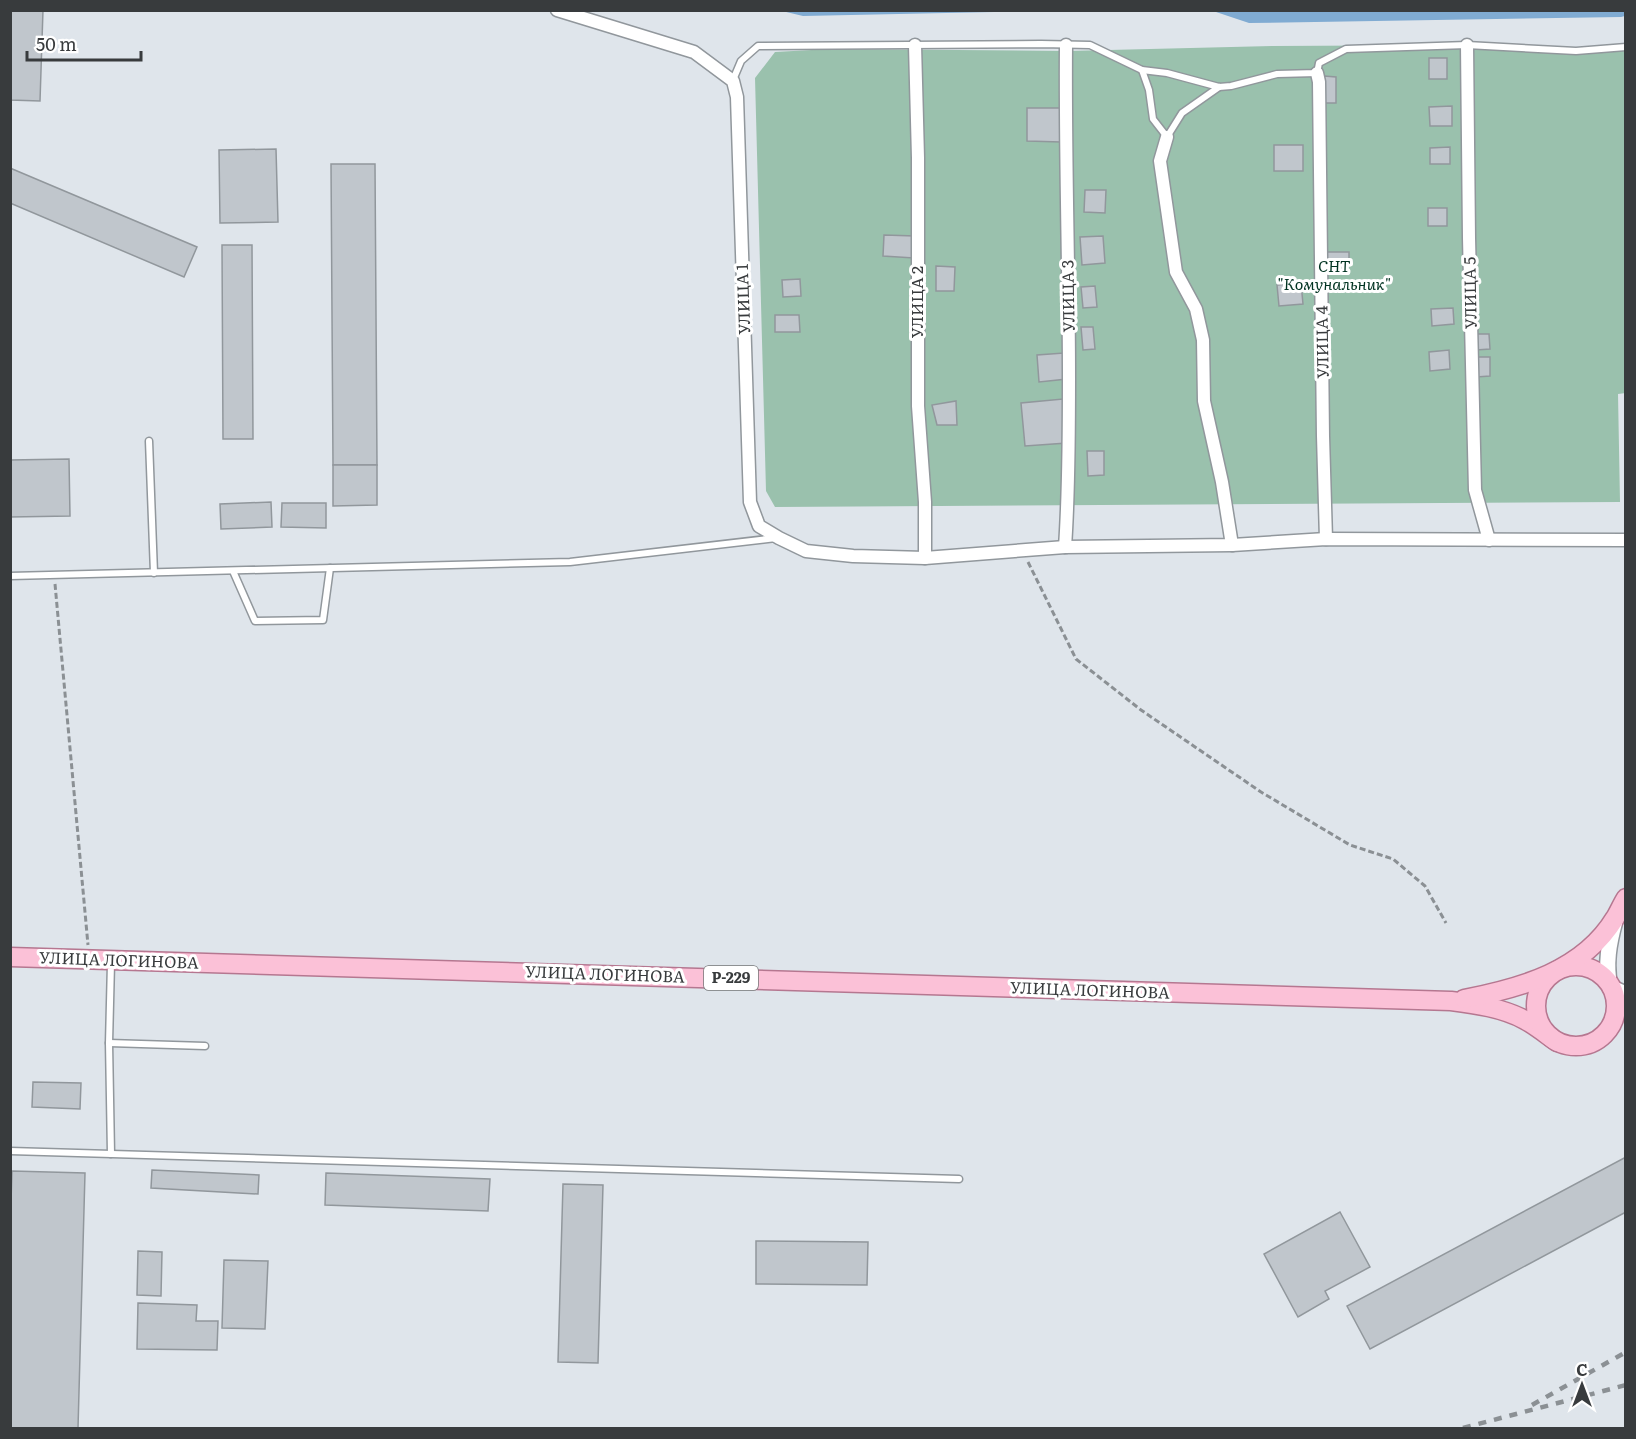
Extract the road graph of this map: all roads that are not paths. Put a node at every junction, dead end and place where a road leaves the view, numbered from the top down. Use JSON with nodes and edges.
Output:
{"nodes":[{"id":1,"x":557,"y":10,"type":"edge"},
{"id":2,"x":915,"y":45,"type":"junction"},
{"id":3,"x":1066,"y":45,"type":"junction"},
{"id":4,"x":1467,"y":45,"type":"junction"},
{"id":5,"x":1626,"y":47,"type":"edge"},
{"id":6,"x":1142,"y":70,"type":"junction"},
{"id":7,"x":1317,"y":73,"type":"junction"},
{"id":8,"x":732,"y":81,"type":"junction"},
{"id":9,"x":1219,"y":87,"type":"junction"},
{"id":10,"x":1167,"y":137,"type":"junction"},
{"id":11,"x":149,"y":441,"type":"dead end"},
{"id":12,"x":779,"y":538,"type":"junction"},
{"id":13,"x":1326,"y":539,"type":"junction"},
{"id":14,"x":1489,"y":540,"type":"junction"},
{"id":15,"x":1626,"y":540,"type":"edge"},
{"id":16,"x":1232,"y":545,"type":"junction"},
{"id":17,"x":1065,"y":547,"type":"junction"},
{"id":18,"x":925,"y":558,"type":"junction"},
{"id":19,"x":330,"y":568,"type":"junction"},
{"id":20,"x":233,"y":571,"type":"junction"},
{"id":21,"x":154,"y":573,"type":"junction"},
{"id":22,"x":10,"y":576,"type":"edge"},
{"id":23,"x":1626,"y":898,"type":"edge"},
{"id":24,"x":1615,"y":918,"type":"junction"},
{"id":25,"x":10,"y":957,"type":"edge"},
{"id":26,"x":111,"y":959,"type":"junction"},
{"id":27,"x":1555,"y":973,"type":"junction"},
{"id":28,"x":1618,"y":990,"type":"edge"},
{"id":29,"x":1450,"y":1001,"type":"junction"},
{"id":30,"x":1626,"y":1027,"type":"edge"},
{"id":31,"x":1557,"y":1042,"type":"junction"},
{"id":32,"x":109,"y":1043,"type":"junction"},
{"id":33,"x":1591,"y":1043,"type":"junction"},
{"id":34,"x":205,"y":1046,"type":"dead end"},
{"id":35,"x":10,"y":1151,"type":"edge"},
{"id":36,"x":111,"y":1154,"type":"junction"},
{"id":37,"x":959,"y":1179,"type":"dead end"}],
"edges":[{"from":1,"to":8,"type":"street"},
{"from":2,"to":3,"type":"lane"},
{"from":2,"to":8,"type":"lane"},
{"from":2,"to":18,"type":"street","name":"УЛИЦА 2"},
{"from":3,"to":6,"type":"lane"},
{"from":3,"to":17,"type":"street","name":"УЛИЦА 3"},
{"from":4,"to":5,"type":"lane"},
{"from":4,"to":7,"type":"lane"},
{"from":4,"to":14,"type":"street","name":"УЛИЦА 5"},
{"from":6,"to":9,"type":"lane"},
{"from":6,"to":10,"type":"lane"},
{"from":7,"to":9,"type":"lane"},
{"from":7,"to":13,"type":"street","name":"УЛИЦА 4"},
{"from":8,"to":12,"type":"street","name":"УЛИЦА 1"},
{"from":9,"to":10,"type":"lane"},
{"from":10,"to":16,"type":"street"},
{"from":11,"to":21,"type":"lane"},
{"from":12,"to":18,"type":"street"},
{"from":12,"to":19,"type":"lane"},
{"from":13,"to":14,"type":"street"},
{"from":13,"to":16,"type":"street"},
{"from":14,"to":15,"type":"street"},
{"from":16,"to":17,"type":"street"},
{"from":17,"to":18,"type":"street"},
{"from":19,"to":20,"type":"lane"},
{"from":19,"to":20,"type":"lane"},
{"from":20,"to":21,"type":"lane"},
{"from":21,"to":22,"type":"lane"},
{"from":23,"to":24,"type":"main road"},
{"from":24,"to":27,"type":"main road"},
{"from":24,"to":28,"type":"street"},
{"from":25,"to":26,"type":"main road","name":"УЛИЦА ЛОГИНОВА","number":"Р-229"},
{"from":26,"to":29,"type":"main road","name":"УЛИЦА ЛОГИНОВА","number":"Р-229"},
{"from":26,"to":32,"type":"lane"},
{"from":27,"to":28,"type":"main road"},
{"from":27,"to":29,"type":"main road"},
{"from":27,"to":31,"type":"main road"},
{"from":28,"to":33,"type":"main road"},
{"from":29,"to":31,"type":"main road"},
{"from":30,"to":33,"type":"main road"},
{"from":31,"to":33,"type":"main road"},
{"from":32,"to":34,"type":"lane"},
{"from":32,"to":36,"type":"lane"},
{"from":35,"to":36,"type":"lane"},
{"from":36,"to":37,"type":"lane"}]}
